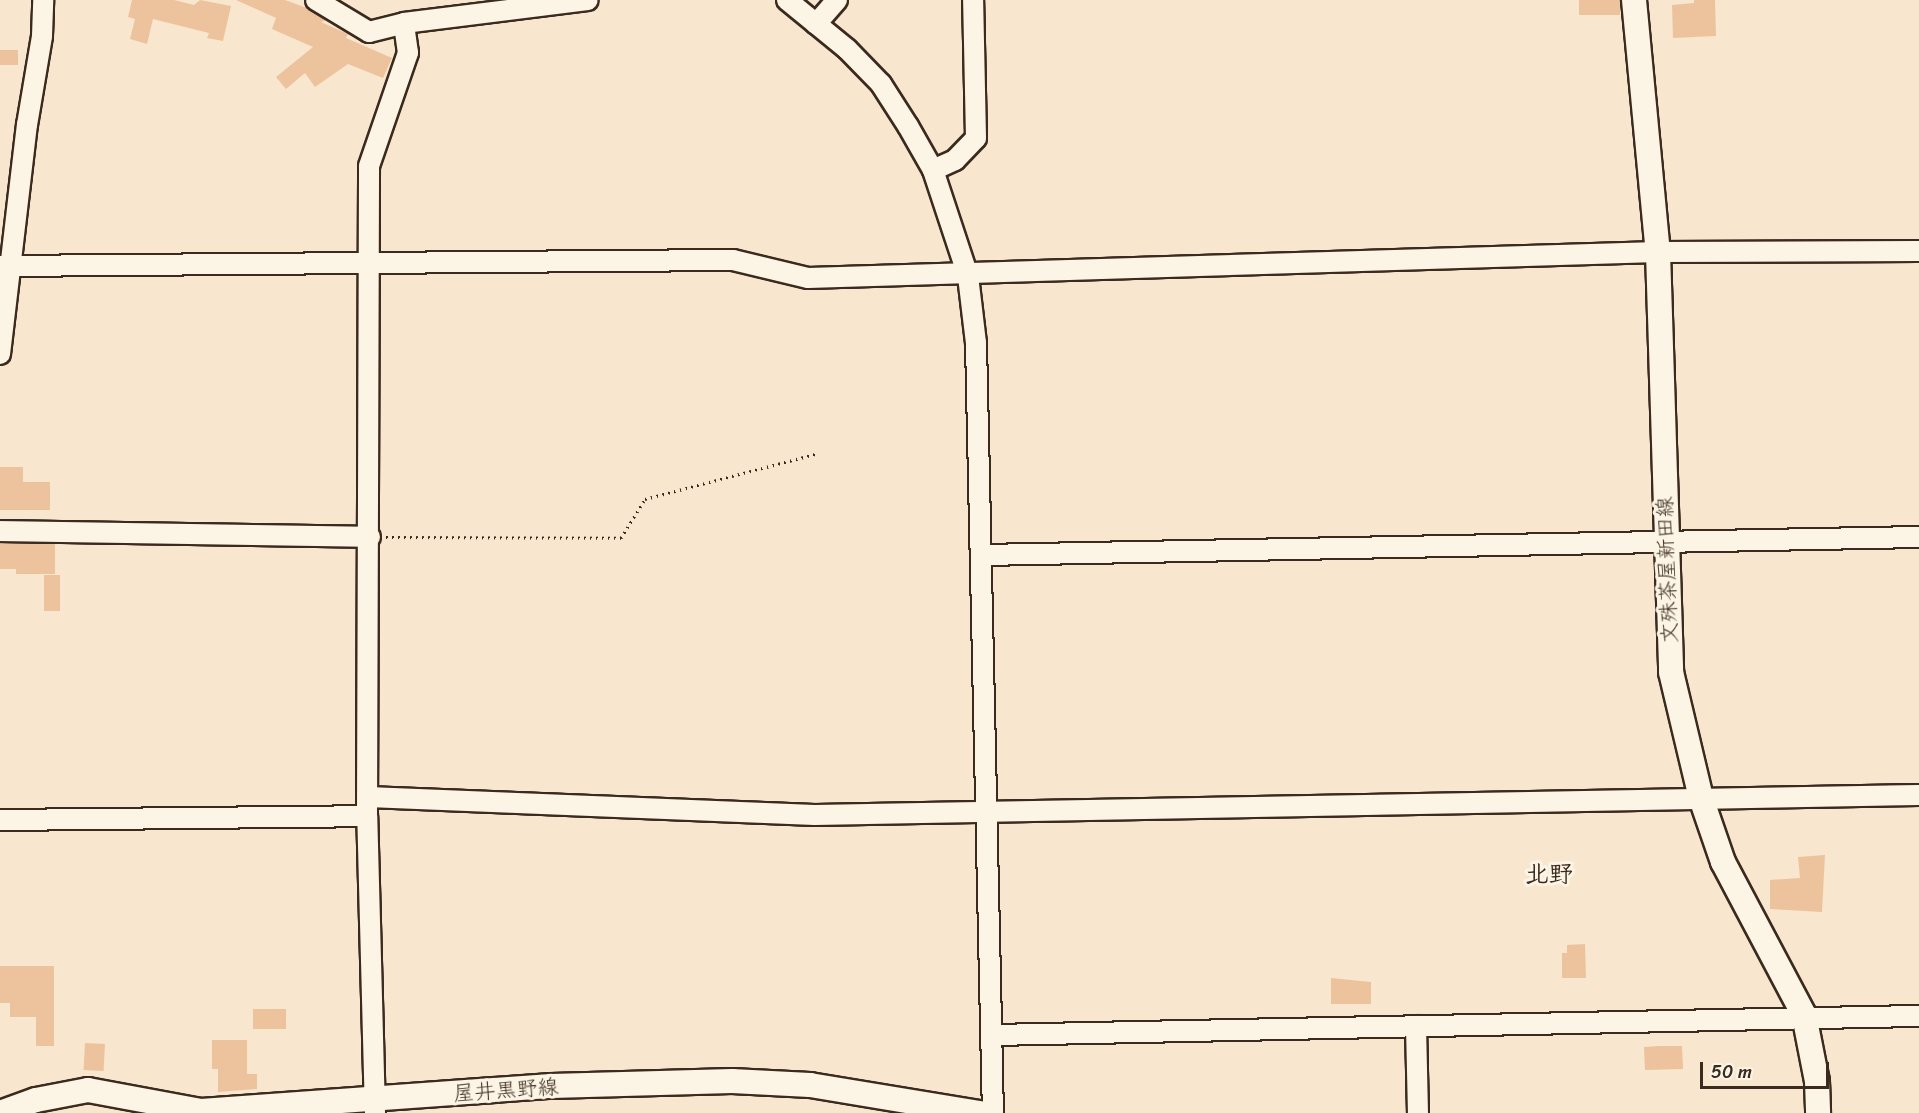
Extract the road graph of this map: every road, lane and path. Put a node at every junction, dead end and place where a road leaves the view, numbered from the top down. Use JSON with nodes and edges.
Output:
{"nodes":[{"id":1,"x":43,"y":0,"type":"edge"},
{"id":2,"x":316,"y":0,"type":"edge"},
{"id":3,"x":588,"y":0,"type":"edge"},
{"id":4,"x":787,"y":0,"type":"edge"},
{"id":5,"x":837,"y":0,"type":"edge"},
{"id":6,"x":973,"y":0,"type":"edge"},
{"id":7,"x":1634,"y":0,"type":"edge"},
{"id":8,"x":404,"y":23,"type":"junction"},
{"id":9,"x":816,"y":24,"type":"junction"},
{"id":10,"x":933,"y":170,"type":"junction"},
{"id":11,"x":1919,"y":251,"type":"edge"},
{"id":12,"x":1658,"y":252,"type":"junction"},
{"id":13,"x":368,"y":264,"type":"junction"},
{"id":14,"x":5,"y":266,"type":"edge"},
{"id":15,"x":969,"y":276,"type":"junction"},
{"id":16,"x":0,"y":354,"type":"edge"},
{"id":17,"x":815,"y":454,"type":"dead end"},
{"id":18,"x":0,"y":531,"type":"edge"},
{"id":19,"x":370,"y":537,"type":"junction"},
{"id":20,"x":1919,"y":537,"type":"edge"},
{"id":21,"x":1665,"y":541,"type":"junction"},
{"id":22,"x":982,"y":555,"type":"junction"},
{"id":23,"x":1919,"y":795,"type":"edge"},
{"id":24,"x":1701,"y":798,"type":"junction"},
{"id":25,"x":367,"y":807,"type":"junction"},
{"id":26,"x":988,"y":813,"type":"junction"},
{"id":27,"x":0,"y":820,"type":"edge"},
{"id":28,"x":1804,"y":1015,"type":"junction"},
{"id":29,"x":1919,"y":1016,"type":"edge"},
{"id":30,"x":1416,"y":1026,"type":"junction"},
{"id":31,"x":993,"y":1035,"type":"junction"},
{"id":32,"x":375,"y":1106,"type":"edge"},
{"id":33,"x":0,"y":1113,"type":"edge"},
{"id":34,"x":980,"y":1113,"type":"edge"},
{"id":35,"x":993,"y":1113,"type":"edge"},
{"id":36,"x":1418,"y":1113,"type":"edge"},
{"id":37,"x":1818,"y":1113,"type":"edge"}],
"edges":[{"from":1,"to":14,"type":"street"},
{"from":2,"to":8,"type":"street"},
{"from":3,"to":8,"type":"street"},
{"from":4,"to":9,"type":"street"},
{"from":5,"to":9,"type":"street"},
{"from":6,"to":10,"type":"street"},
{"from":7,"to":12,"type":"main road","name":"文殊茶屋新田線"},
{"from":8,"to":13,"type":"street"},
{"from":9,"to":10,"type":"street"},
{"from":10,"to":15,"type":"street"},
{"from":11,"to":12,"type":"street"},
{"from":12,"to":15,"type":"street"},
{"from":12,"to":21,"type":"main road","name":"文殊茶屋新田線"},
{"from":13,"to":14,"type":"street"},
{"from":13,"to":15,"type":"street"},
{"from":13,"to":19,"type":"street"},
{"from":14,"to":16,"type":"street"},
{"from":15,"to":22,"type":"street"},
{"from":17,"to":19,"type":"path"},
{"from":18,"to":19,"type":"street"},
{"from":19,"to":25,"type":"street"},
{"from":20,"to":21,"type":"street"},
{"from":21,"to":22,"type":"street"},
{"from":21,"to":24,"type":"main road","name":"文殊茶屋新田線"},
{"from":22,"to":26,"type":"street"},
{"from":23,"to":24,"type":"street"},
{"from":24,"to":26,"type":"street"},
{"from":24,"to":28,"type":"main road","name":"文殊茶屋新田線"},
{"from":25,"to":26,"type":"street"},
{"from":25,"to":27,"type":"street"},
{"from":25,"to":32,"type":"street"},
{"from":26,"to":31,"type":"street"},
{"from":28,"to":29,"type":"street"},
{"from":28,"to":30,"type":"street"},
{"from":28,"to":37,"type":"main road","name":"文殊茶屋新田線"},
{"from":30,"to":31,"type":"street"},
{"from":30,"to":36,"type":"street"},
{"from":31,"to":35,"type":"street"},
{"from":32,"to":33,"type":"main road","name":"屋井黒野線"},
{"from":32,"to":34,"type":"main road","name":"屋井黒野線"}]}
